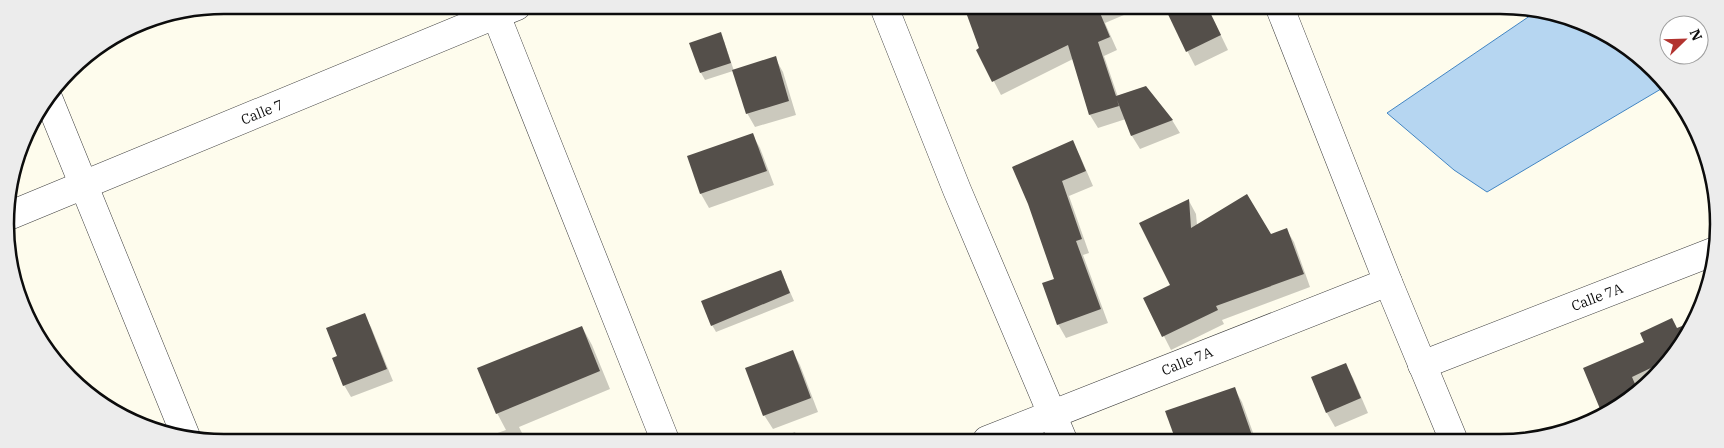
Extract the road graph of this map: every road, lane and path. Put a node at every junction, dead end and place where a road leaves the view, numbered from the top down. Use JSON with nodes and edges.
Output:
{"nodes":[{"id":1,"x":496,"y":14,"type":"edge"},
{"id":2,"x":507,"y":14,"type":"edge"},
{"id":3,"x":887,"y":14,"type":"edge"},
{"id":4,"x":1282,"y":14,"type":"edge"},
{"id":5,"x":51,"y":104,"type":"edge"},
{"id":6,"x":84,"y":185,"type":"junction"},
{"id":7,"x":14,"y":215,"type":"edge"},
{"id":8,"x":1708,"y":254,"type":"edge"},
{"id":9,"x":1388,"y":282,"type":"junction"},
{"id":10,"x":1422,"y":365,"type":"junction"},
{"id":11,"x":1052,"y":415,"type":"junction"},
{"id":12,"x":183,"y":430,"type":"edge"},
{"id":13,"x":663,"y":434,"type":"edge"},
{"id":14,"x":1003,"y":434,"type":"edge"},
{"id":15,"x":1060,"y":434,"type":"edge"},
{"id":16,"x":1451,"y":434,"type":"edge"}],
"edges":[{"from":1,"to":6,"type":"street","name":"Calle 7"},
{"from":2,"to":13,"type":"street"},
{"from":3,"to":11,"type":"street"},
{"from":4,"to":9,"type":"street"},
{"from":5,"to":6,"type":"street"},
{"from":6,"to":7,"type":"street","name":"Calle 7"},
{"from":6,"to":12,"type":"street"},
{"from":8,"to":10,"type":"street","name":"Calle 7A"},
{"from":9,"to":10,"type":"street"},
{"from":9,"to":11,"type":"street","name":"Calle 7A"},
{"from":10,"to":16,"type":"street"},
{"from":11,"to":14,"type":"street","name":"Calle 7A"},
{"from":11,"to":15,"type":"street"}]}
